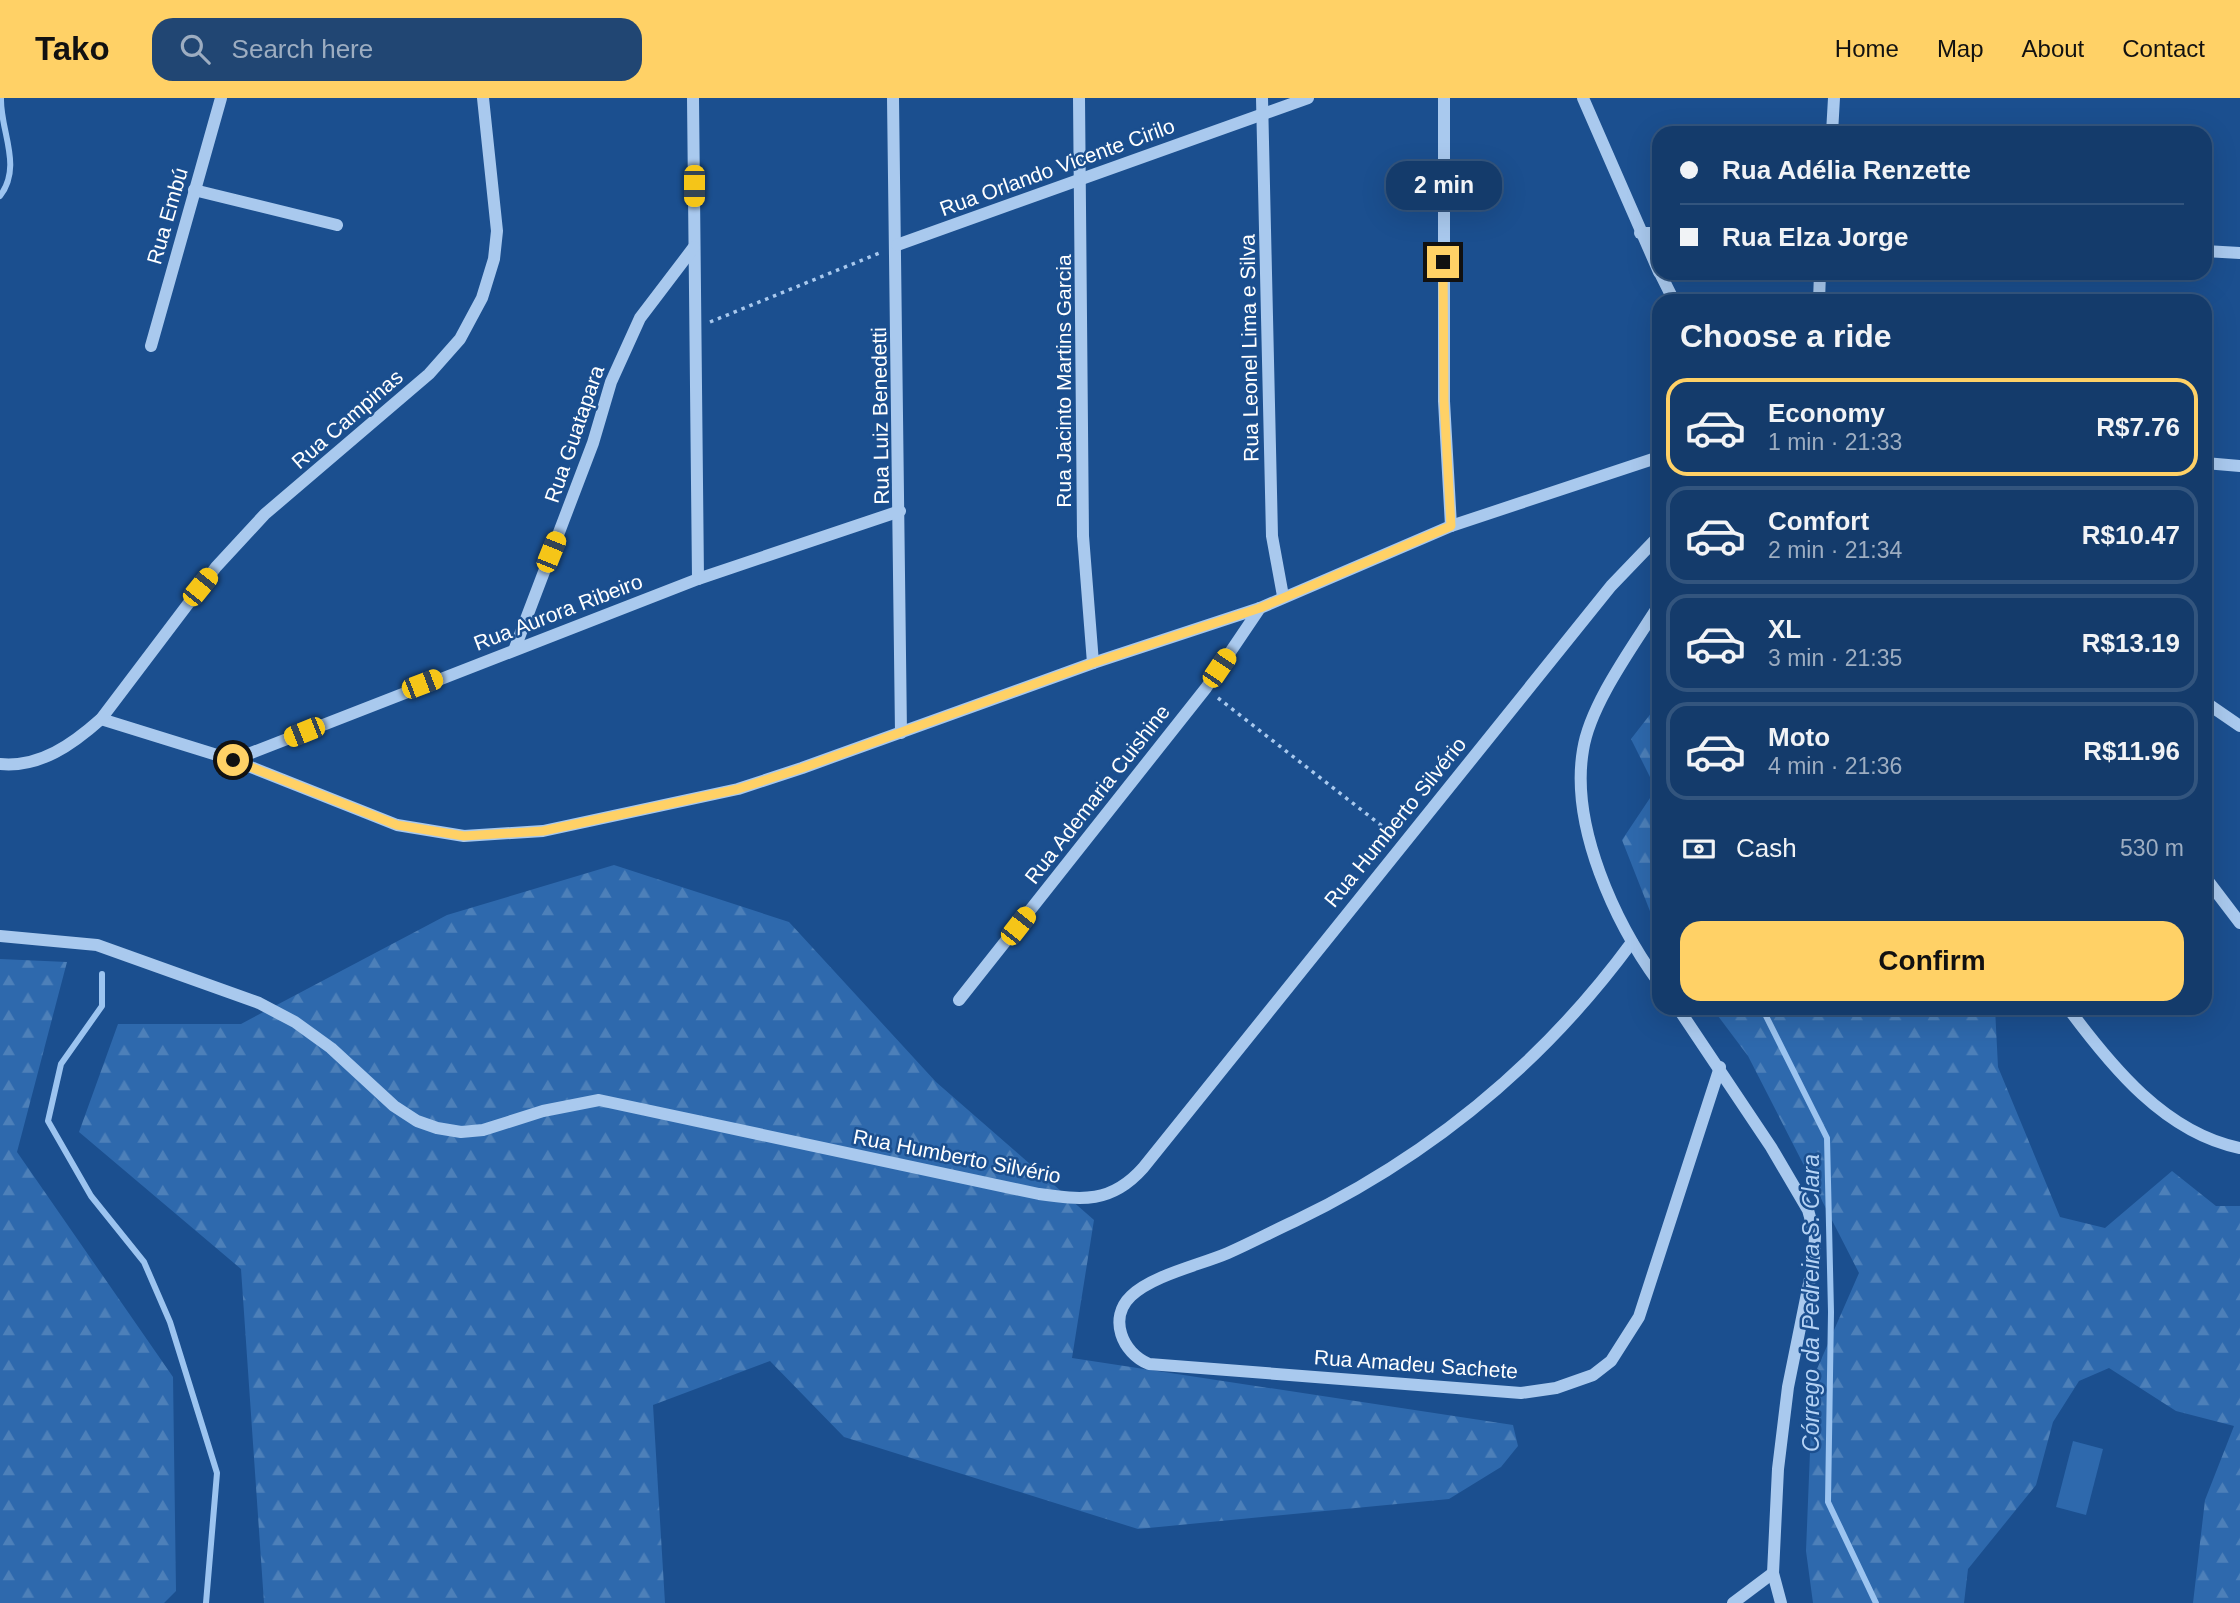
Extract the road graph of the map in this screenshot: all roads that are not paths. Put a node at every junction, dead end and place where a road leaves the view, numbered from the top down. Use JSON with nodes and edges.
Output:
{"nodes":[{"id":1,"x":222,"y":98,"type":"edge"},
{"id":2,"x":484,"y":98,"type":"edge"},
{"id":3,"x":693,"y":98,"type":"edge"},
{"id":4,"x":893,"y":98,"type":"edge"},
{"id":5,"x":1079,"y":98,"type":"edge"},
{"id":6,"x":1262,"y":98,"type":"edge"},
{"id":7,"x":1308,"y":98,"type":"edge"},
{"id":8,"x":1444,"y":98,"type":"edge"},
{"id":9,"x":1583,"y":98,"type":"edge"},
{"id":10,"x":1834,"y":98,"type":"edge"},
{"id":11,"x":1261,"y":115,"type":"junction"},
{"id":12,"x":1832,"y":126,"type":"edge"},
{"id":13,"x":1081,"y":177,"type":"junction"},
{"id":14,"x":194,"y":190,"type":"junction"},
{"id":15,"x":337,"y":225,"type":"dead end"},
{"id":16,"x":1640,"y":233,"type":"junction"},
{"id":17,"x":1652,"y":233,"type":"edge"},
{"id":18,"x":897,"y":246,"type":"junction"},
{"id":19,"x":694,"y":247,"type":"junction"},
{"id":20,"x":2212,"y":251,"type":"edge"},
{"id":21,"x":2240,"y":253,"type":"edge"},
{"id":22,"x":1652,"y":258,"type":"edge"},
{"id":23,"x":151,"y":345,"type":"dead end"},
{"id":24,"x":1652,"y":459,"type":"edge"},
{"id":25,"x":2212,"y":464,"type":"edge"},
{"id":26,"x":2240,"y":466,"type":"edge"},
{"id":27,"x":901,"y":511,"type":"junction"},
{"id":28,"x":1451,"y":526,"type":"junction"},
{"id":29,"x":1652,"y":543,"type":"edge"},
{"id":30,"x":698,"y":579,"type":"junction"},
{"id":31,"x":1283,"y":596,"type":"junction"},
{"id":32,"x":1260,"y":608,"type":"junction"},
{"id":33,"x":1652,"y":616,"type":"edge"},
{"id":34,"x":516,"y":648,"type":"junction"},
{"id":35,"x":1093,"y":663,"type":"junction"},
{"id":36,"x":2212,"y":707,"type":"edge"},
{"id":37,"x":101,"y":719,"type":"junction"},
{"id":38,"x":2240,"y":726,"type":"edge"},
{"id":39,"x":901,"y":733,"type":"junction"},
{"id":40,"x":233,"y":760,"type":"junction"},
{"id":41,"x":0,"y":764,"type":"edge"},
{"id":42,"x":2212,"y":886,"type":"edge"},
{"id":43,"x":2240,"y":923,"type":"edge"},
{"id":44,"x":0,"y":936,"type":"edge"},
{"id":45,"x":1632,"y":942,"type":"junction"},
{"id":46,"x":1652,"y":972,"type":"edge"},
{"id":47,"x":959,"y":1000,"type":"dead end"},
{"id":48,"x":1683,"y":1015,"type":"edge"},
{"id":49,"x":2073,"y":1015,"type":"edge"},
{"id":50,"x":1720,"y":1068,"type":"junction"},
{"id":51,"x":2240,"y":1148,"type":"edge"},
{"id":52,"x":1773,"y":1573,"type":"junction"},
{"id":53,"x":1733,"y":1603,"type":"edge"},
{"id":54,"x":1781,"y":1603,"type":"edge"}],
"edges":[{"from":1,"to":14,"type":"street","name":"Rua Embú"},
{"from":2,"to":37,"type":"street","name":"Rua Campinas"},
{"from":3,"to":19,"type":"street"},
{"from":4,"to":18,"type":"street","name":"Rua Luiz Benedetti"},
{"from":5,"to":13,"type":"street","name":"Rua Jacinto Martins Garcia"},
{"from":6,"to":11,"type":"street","name":"Rua Leonel Lima e Silva"},
{"from":7,"to":11,"type":"street","name":"Rua Orlando Vicente Cirilo"},
{"from":8,"to":28,"type":"street"},
{"from":9,"to":16,"type":"street"},
{"from":10,"to":12,"type":"street"},
{"from":11,"to":13,"type":"street","name":"Rua Orlando Vicente Cirilo"},
{"from":11,"to":31,"type":"street","name":"Rua Leonel Lima e Silva"},
{"from":13,"to":18,"type":"street","name":"Rua Orlando Vicente Cirilo"},
{"from":13,"to":35,"type":"street","name":"Rua Jacinto Martins Garcia"},
{"from":14,"to":15,"type":"street"},
{"from":14,"to":23,"type":"street","name":"Rua Embú"},
{"from":16,"to":17,"type":"street"},
{"from":16,"to":22,"type":"street"},
{"from":18,"to":27,"type":"street","name":"Rua Luiz Benedetti"},
{"from":19,"to":30,"type":"street"},
{"from":19,"to":34,"type":"street","name":"Rua Guatapara"},
{"from":20,"to":21,"type":"street"},
{"from":24,"to":28,"type":"street"},
{"from":25,"to":26,"type":"street"},
{"from":27,"to":30,"type":"street","name":"Rua Aurora Ribeiro"},
{"from":27,"to":39,"type":"street","name":"Rua Luiz Benedetti"},
{"from":28,"to":31,"type":"street"},
{"from":29,"to":44,"type":"street","name":"Rua Humberto Silvério"},
{"from":30,"to":34,"type":"street","name":"Rua Aurora Ribeiro"},
{"from":31,"to":32,"type":"street"},
{"from":32,"to":35,"type":"street"},
{"from":32,"to":47,"type":"street","name":"Rua Ademaria Cuishine"},
{"from":33,"to":45,"type":"street"},
{"from":34,"to":40,"type":"street","name":"Rua Aurora Ribeiro"},
{"from":35,"to":39,"type":"street"},
{"from":36,"to":38,"type":"street"},
{"from":37,"to":40,"type":"street"},
{"from":37,"to":41,"type":"street","name":"Rua Campinas"},
{"from":39,"to":40,"type":"street"},
{"from":42,"to":43,"type":"street"},
{"from":45,"to":46,"type":"street"},
{"from":45,"to":50,"type":"street","name":"Rua Amadeu Sachete"},
{"from":48,"to":50,"type":"street"},
{"from":49,"to":51,"type":"street"},
{"from":50,"to":52,"type":"street"},
{"from":52,"to":53,"type":"street"},
{"from":52,"to":54,"type":"street"}]}
